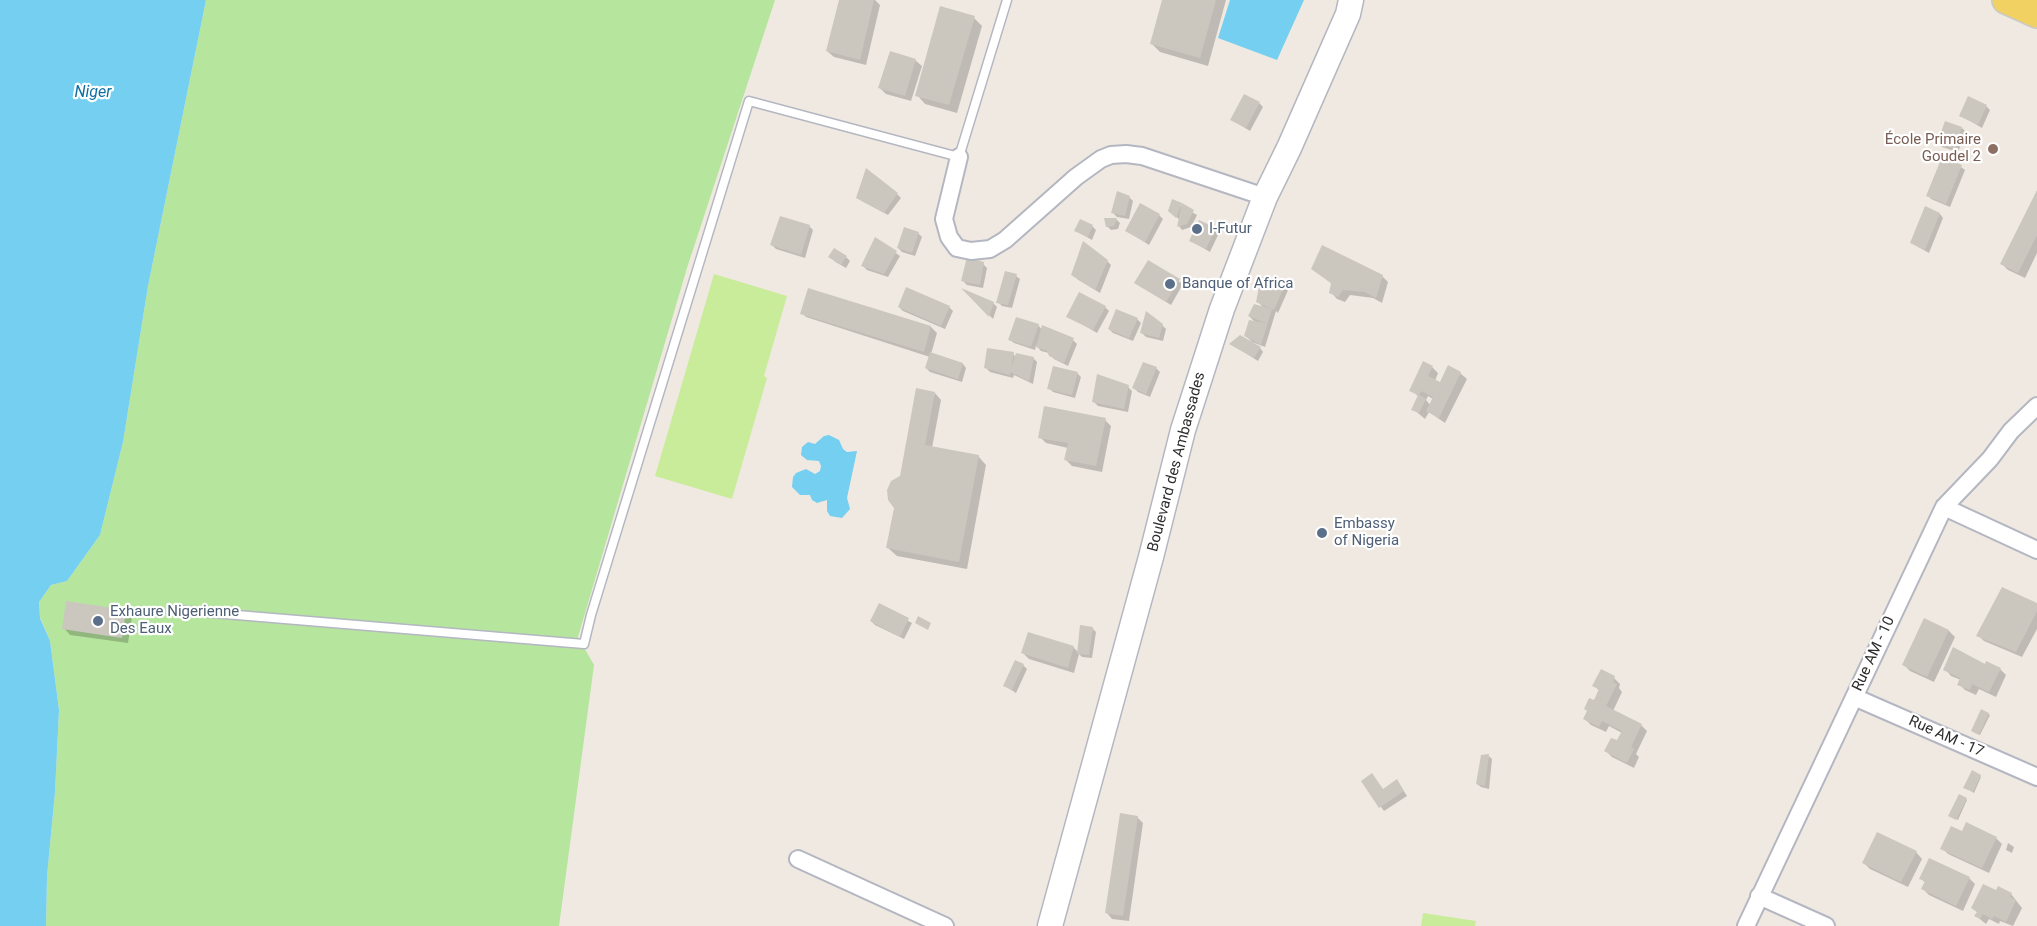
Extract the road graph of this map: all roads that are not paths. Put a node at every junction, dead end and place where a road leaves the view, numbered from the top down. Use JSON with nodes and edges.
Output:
{"nodes":[{"id":1,"x":1007,"y":0,"type":"edge"},
{"id":2,"x":2006,"y":0,"type":"edge"},
{"id":3,"x":1354,"y":5,"type":"edge"},
{"id":4,"x":2037,"y":14,"type":"edge"},
{"id":5,"x":959,"y":157,"type":"junction"},
{"id":6,"x":1265,"y":197,"type":"junction"},
{"id":7,"x":2037,"y":406,"type":"edge"},
{"id":8,"x":1944,"y":507,"type":"junction"},
{"id":9,"x":2037,"y":550,"type":"edge"},
{"id":10,"x":177,"y":610,"type":"dead end"},
{"id":11,"x":1854,"y":697,"type":"junction"},
{"id":12,"x":2037,"y":777,"type":"edge"},
{"id":13,"x":798,"y":859,"type":"dead end"},
{"id":14,"x":1760,"y":896,"type":"junction"},
{"id":15,"x":945,"y":926,"type":"edge"},
{"id":16,"x":1050,"y":926,"type":"edge"},
{"id":17,"x":1746,"y":926,"type":"edge"},
{"id":18,"x":1826,"y":926,"type":"edge"}],
"edges":[{"from":1,"to":5,"type":"lane"},
{"from":2,"to":4,"type":"main road"},
{"from":3,"to":6,"type":"main road","name":"Boulevard des Ambassades"},
{"from":5,"to":6,"type":"street"},
{"from":5,"to":10,"type":"lane"},
{"from":6,"to":16,"type":"main road","name":"Boulevard des Ambassades"},
{"from":7,"to":8,"type":"street","name":"Rue AM - 10"},
{"from":8,"to":9,"type":"street"},
{"from":8,"to":11,"type":"street","name":"Rue AM - 10"},
{"from":11,"to":12,"type":"street","name":"Rue AM - 17"},
{"from":11,"to":14,"type":"street","name":"Rue AM - 10"},
{"from":13,"to":15,"type":"street"},
{"from":14,"to":17,"type":"street","name":"Rue AM - 10"},
{"from":14,"to":18,"type":"street"}]}
